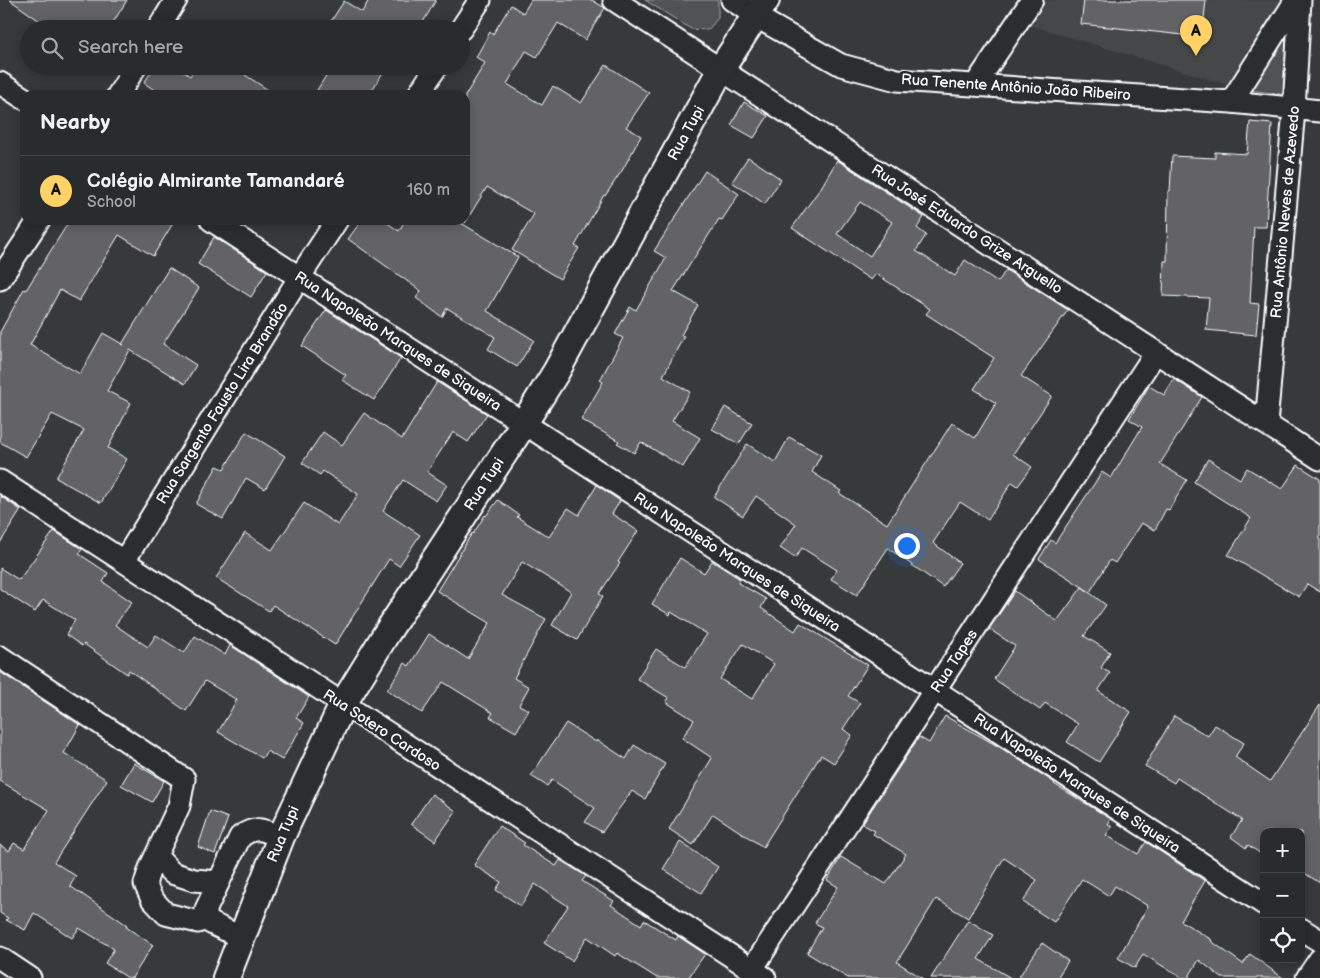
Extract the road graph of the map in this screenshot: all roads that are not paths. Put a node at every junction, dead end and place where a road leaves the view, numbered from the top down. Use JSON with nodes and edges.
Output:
{"nodes":[{"id":1,"x":176,"y":0,"type":"edge"},
{"id":2,"x":480,"y":0,"type":"edge"},
{"id":3,"x":614,"y":0,"type":"edge"},
{"id":4,"x":732,"y":0,"type":"edge"},
{"id":5,"x":1032,"y":0,"type":"edge"},
{"id":6,"x":1296,"y":0,"type":"edge"},
{"id":7,"x":1300,"y":0,"type":"edge"},
{"id":8,"x":761,"y":8,"type":"edge"},
{"id":9,"x":164,"y":20,"type":"edge"},
{"id":10,"x":467,"y":20,"type":"edge"},
{"id":11,"x":722,"y":69,"type":"junction"},
{"id":12,"x":130,"y":75,"type":"edge"},
{"id":13,"x":431,"y":75,"type":"edge"},
{"id":14,"x":0,"y":83,"type":"edge"},
{"id":15,"x":976,"y":84,"type":"junction"},
{"id":16,"x":121,"y":90,"type":"edge"},
{"id":17,"x":421,"y":90,"type":"edge"},
{"id":18,"x":20,"y":96,"type":"edge"},
{"id":19,"x":1232,"y":102,"type":"junction"},
{"id":20,"x":1294,"y":110,"type":"junction"},
{"id":21,"x":1320,"y":111,"type":"edge"},
{"id":22,"x":36,"y":225,"type":"edge"},
{"id":23,"x":219,"y":225,"type":"edge"},
{"id":24,"x":334,"y":225,"type":"edge"},
{"id":25,"x":299,"y":278,"type":"junction"},
{"id":26,"x":0,"y":279,"type":"edge"},
{"id":27,"x":1156,"y":352,"type":"junction"},
{"id":28,"x":524,"y":424,"type":"junction"},
{"id":29,"x":1266,"y":424,"type":"junction"},
{"id":30,"x":1320,"y":459,"type":"edge"},
{"id":31,"x":0,"y":481,"type":"edge"},
{"id":32,"x":124,"y":561,"type":"junction"},
{"id":33,"x":0,"y":657,"type":"edge"},
{"id":34,"x":934,"y":690,"type":"junction"},
{"id":35,"x":343,"y":704,"type":"junction"},
{"id":36,"x":281,"y":836,"type":"junction"},
{"id":37,"x":156,"y":856,"type":"junction"},
{"id":38,"x":218,"y":882,"type":"junction"},
{"id":39,"x":1260,"y":901,"type":"edge"},
{"id":40,"x":206,"y":917,"type":"junction"},
{"id":41,"x":1305,"y":932,"type":"edge"},
{"id":42,"x":242,"y":938,"type":"junction"},
{"id":43,"x":1320,"y":941,"type":"edge"},
{"id":44,"x":0,"y":958,"type":"edge"},
{"id":45,"x":1320,"y":959,"type":"edge"},
{"id":46,"x":758,"y":974,"type":"edge"},
{"id":47,"x":30,"y":978,"type":"edge"},
{"id":48,"x":226,"y":978,"type":"edge"},
{"id":49,"x":1307,"y":978,"type":"edge"}],
"edges":[{"from":1,"to":9,"type":"street"},
{"from":2,"to":10,"type":"street"},
{"from":3,"to":11,"type":"street","name":"Rua José Eduardo Grize Arguello"},
{"from":4,"to":8,"type":"street","name":"Rua Tenente Antônio João Ribeiro"},
{"from":5,"to":15,"type":"street"},
{"from":6,"to":19,"type":"street"},
{"from":7,"to":20,"type":"street","name":"Rua Antônio Neves de Azevedo"},
{"from":8,"to":11,"type":"street","name":"Rua Tupi"},
{"from":8,"to":15,"type":"street","name":"Rua Tenente Antônio João Ribeiro"},
{"from":11,"to":27,"type":"street","name":"Rua José Eduardo Grize Arguello"},
{"from":11,"to":28,"type":"street","name":"Rua Tupi"},
{"from":12,"to":16,"type":"street"},
{"from":13,"to":17,"type":"street"},
{"from":14,"to":18,"type":"street"},
{"from":15,"to":19,"type":"street","name":"Rua Tenente Antônio João Ribeiro"},
{"from":19,"to":20,"type":"street","name":"Rua Tenente Antônio João Ribeiro"},
{"from":20,"to":21,"type":"street","name":"Rua Tenente Antônio João Ribeiro"},
{"from":20,"to":29,"type":"street","name":"Rua Antônio Neves de Azevedo"},
{"from":22,"to":26,"type":"street"},
{"from":23,"to":25,"type":"street","name":"Rua Napoleão Marques de Siqueira"},
{"from":24,"to":25,"type":"street","name":"Rua Sargento Fausto Lira Brandão"},
{"from":25,"to":28,"type":"street","name":"Rua Napoleão Marques de Siqueira"},
{"from":25,"to":32,"type":"street","name":"Rua Sargento Fausto Lira Brandão"},
{"from":27,"to":29,"type":"street","name":"Rua José Eduardo Grize Arguello"},
{"from":27,"to":34,"type":"street","name":"Rua Tapes"},
{"from":28,"to":34,"type":"street","name":"Rua Napoleão Marques de Siqueira"},
{"from":28,"to":35,"type":"street","name":"Rua Tupi"},
{"from":29,"to":30,"type":"street","name":"Rua José Eduardo Grize Arguello"},
{"from":31,"to":32,"type":"street","name":"Rua Sotero Cardoso"},
{"from":32,"to":35,"type":"street","name":"Rua Sotero Cardoso"},
{"from":33,"to":37,"type":"street"},
{"from":34,"to":39,"type":"street","name":"Rua Napoleão Marques de Siqueira"},
{"from":34,"to":46,"type":"street","name":"Rua Tapes"},
{"from":35,"to":36,"type":"street","name":"Rua Tupi"},
{"from":35,"to":46,"type":"street","name":"Rua Sotero Cardoso"},
{"from":36,"to":38,"type":"street"},
{"from":36,"to":42,"type":"street","name":"Rua Tupi"},
{"from":37,"to":38,"type":"street"},
{"from":37,"to":40,"type":"street"},
{"from":38,"to":40,"type":"street"},
{"from":40,"to":42,"type":"street"},
{"from":41,"to":43,"type":"street"},
{"from":42,"to":48,"type":"street","name":"Rua Tupi"},
{"from":44,"to":47,"type":"street"},
{"from":45,"to":49,"type":"street"}]}
